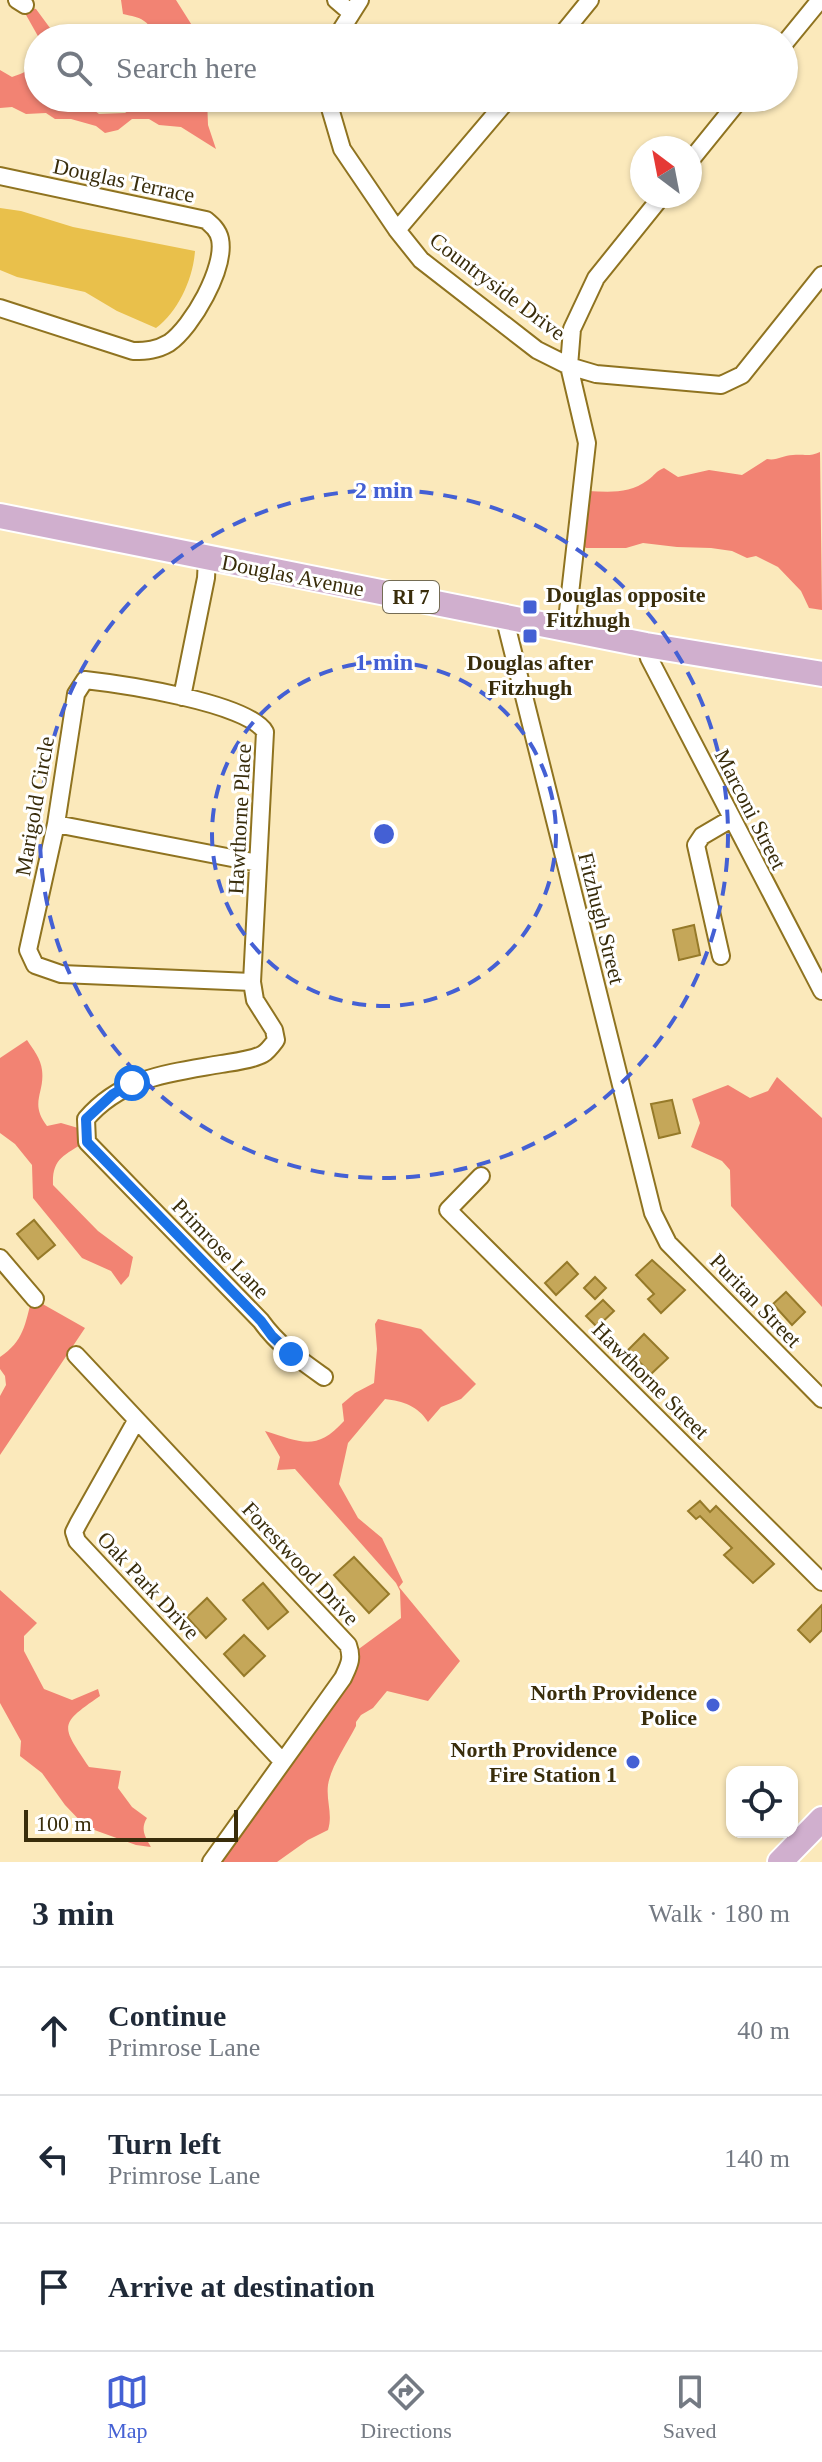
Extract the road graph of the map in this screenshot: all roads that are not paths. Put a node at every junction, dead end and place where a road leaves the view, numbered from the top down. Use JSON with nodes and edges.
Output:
{"nodes":[{"id":1,"x":336,"y":0,"type":"edge"},
{"id":2,"x":590,"y":0,"type":"edge"},
{"id":3,"x":820,"y":0,"type":"edge"},
{"id":4,"x":355,"y":6,"type":"edge"},
{"id":5,"x":344,"y":24,"type":"edge"},
{"id":6,"x":570,"y":24,"type":"edge"},
{"id":7,"x":798,"y":27,"type":"edge"},
{"id":8,"x":331,"y":112,"type":"edge"},
{"id":9,"x":497,"y":112,"type":"edge"},
{"id":10,"x":730,"y":112,"type":"edge"},
{"id":11,"x":702,"y":146,"type":"edge"},
{"id":12,"x":0,"y":176,"type":"edge"},
{"id":13,"x":652,"y":208,"type":"edge"},
{"id":14,"x":397,"y":230,"type":"junction"},
{"id":15,"x":822,"y":275,"type":"edge"},
{"id":16,"x":0,"y":308,"type":"edge"},
{"id":17,"x":569,"y":366,"type":"junction"},
{"id":18,"x":0,"y":516,"type":"edge"},
{"id":19,"x":207,"y":558,"type":"junction"},
{"id":20,"x":504,"y":616,"type":"junction"},
{"id":21,"x":566,"y":629,"type":"junction"},
{"id":22,"x":646,"y":645,"type":"junction"},
{"id":23,"x":822,"y":674,"type":"edge"},
{"id":24,"x":182,"y":697,"type":"junction"},
{"id":25,"x":731,"y":819,"type":"junction"},
{"id":26,"x":56,"y":824,"type":"junction"},
{"id":27,"x":258,"y":863,"type":"junction"},
{"id":28,"x":721,"y":956,"type":"dead end"},
{"id":29,"x":252,"y":982,"type":"junction"},
{"id":30,"x":822,"y":991,"type":"edge"},
{"id":31,"x":276,"y":1040,"type":"joint"},
{"id":32,"x":481,"y":1176,"type":"dead end"},
{"id":33,"x":660,"y":1230,"type":"joint"},
{"id":34,"x":0,"y":1258,"type":"edge"},
{"id":35,"x":35,"y":1299,"type":"dead end"},
{"id":36,"x":76,"y":1355,"type":"dead end"},
{"id":37,"x":324,"y":1377,"type":"dead end"},
{"id":38,"x":822,"y":1399,"type":"edge"},
{"id":39,"x":136,"y":1421,"type":"junction"},
{"id":40,"x":822,"y":1582,"type":"edge"},
{"id":41,"x":282,"y":1761,"type":"junction"},
{"id":42,"x":822,"y":1819,"type":"edge"},
{"id":43,"x":211,"y":1862,"type":"edge"},
{"id":44,"x":780,"y":1862,"type":"edge"}],
"edges":[{"from":1,"to":4,"type":"street"},
{"from":2,"to":6,"type":"street"},
{"from":3,"to":7,"type":"street"},
{"from":4,"to":5,"type":"street"},
{"from":8,"to":14,"type":"street","name":"Countryside Drive"},
{"from":9,"to":14,"type":"street"},
{"from":10,"to":11,"type":"street"},
{"from":12,"to":16,"type":"street","name":"Douglas Terrace"},
{"from":13,"to":17,"type":"street"},
{"from":14,"to":17,"type":"street","name":"Countryside Drive"},
{"from":15,"to":17,"type":"street","name":"Countryside Drive"},
{"from":17,"to":21,"type":"street"},
{"from":18,"to":19,"type":"main road","name":"Douglas Avenue","number":"RI 7"},
{"from":19,"to":20,"type":"main road","name":"Douglas Avenue","number":"RI 7"},
{"from":19,"to":24,"type":"street"},
{"from":20,"to":21,"type":"main road","name":"Douglas Avenue","number":"RI 7"},
{"from":20,"to":33,"type":"street","name":"Fitzhugh Street"},
{"from":21,"to":22,"type":"main road","name":"Douglas Avenue","number":"RI 7"},
{"from":22,"to":23,"type":"main road","name":"Douglas Avenue","number":"RI 7"},
{"from":22,"to":25,"type":"street","name":"Marconi Street"},
{"from":24,"to":26,"type":"street","name":"Marigold Circle"},
{"from":24,"to":27,"type":"street","name":"Hawthorne Place"},
{"from":25,"to":28,"type":"street"},
{"from":25,"to":30,"type":"street","name":"Marconi Street"},
{"from":26,"to":27,"type":"street"},
{"from":26,"to":29,"type":"street","name":"Marigold Circle"},
{"from":27,"to":29,"type":"street","name":"Hawthorne Place"},
{"from":29,"to":31,"type":"street","name":"Hawthorne Place"},
{"from":31,"to":37,"type":"street","name":"Primrose Lane"},
{"from":32,"to":40,"type":"street","name":"Hawthorne Street"},
{"from":33,"to":38,"type":"street","name":"Puritan Street"},
{"from":34,"to":35,"type":"street"},
{"from":36,"to":39,"type":"street","name":"Forestwood Drive"},
{"from":39,"to":41,"type":"street","name":"Oak Park Drive"},
{"from":39,"to":41,"type":"street","name":"Forestwood Drive"},
{"from":41,"to":43,"type":"street","name":"Forestwood Drive"},
{"from":42,"to":44,"type":"main road"}]}
